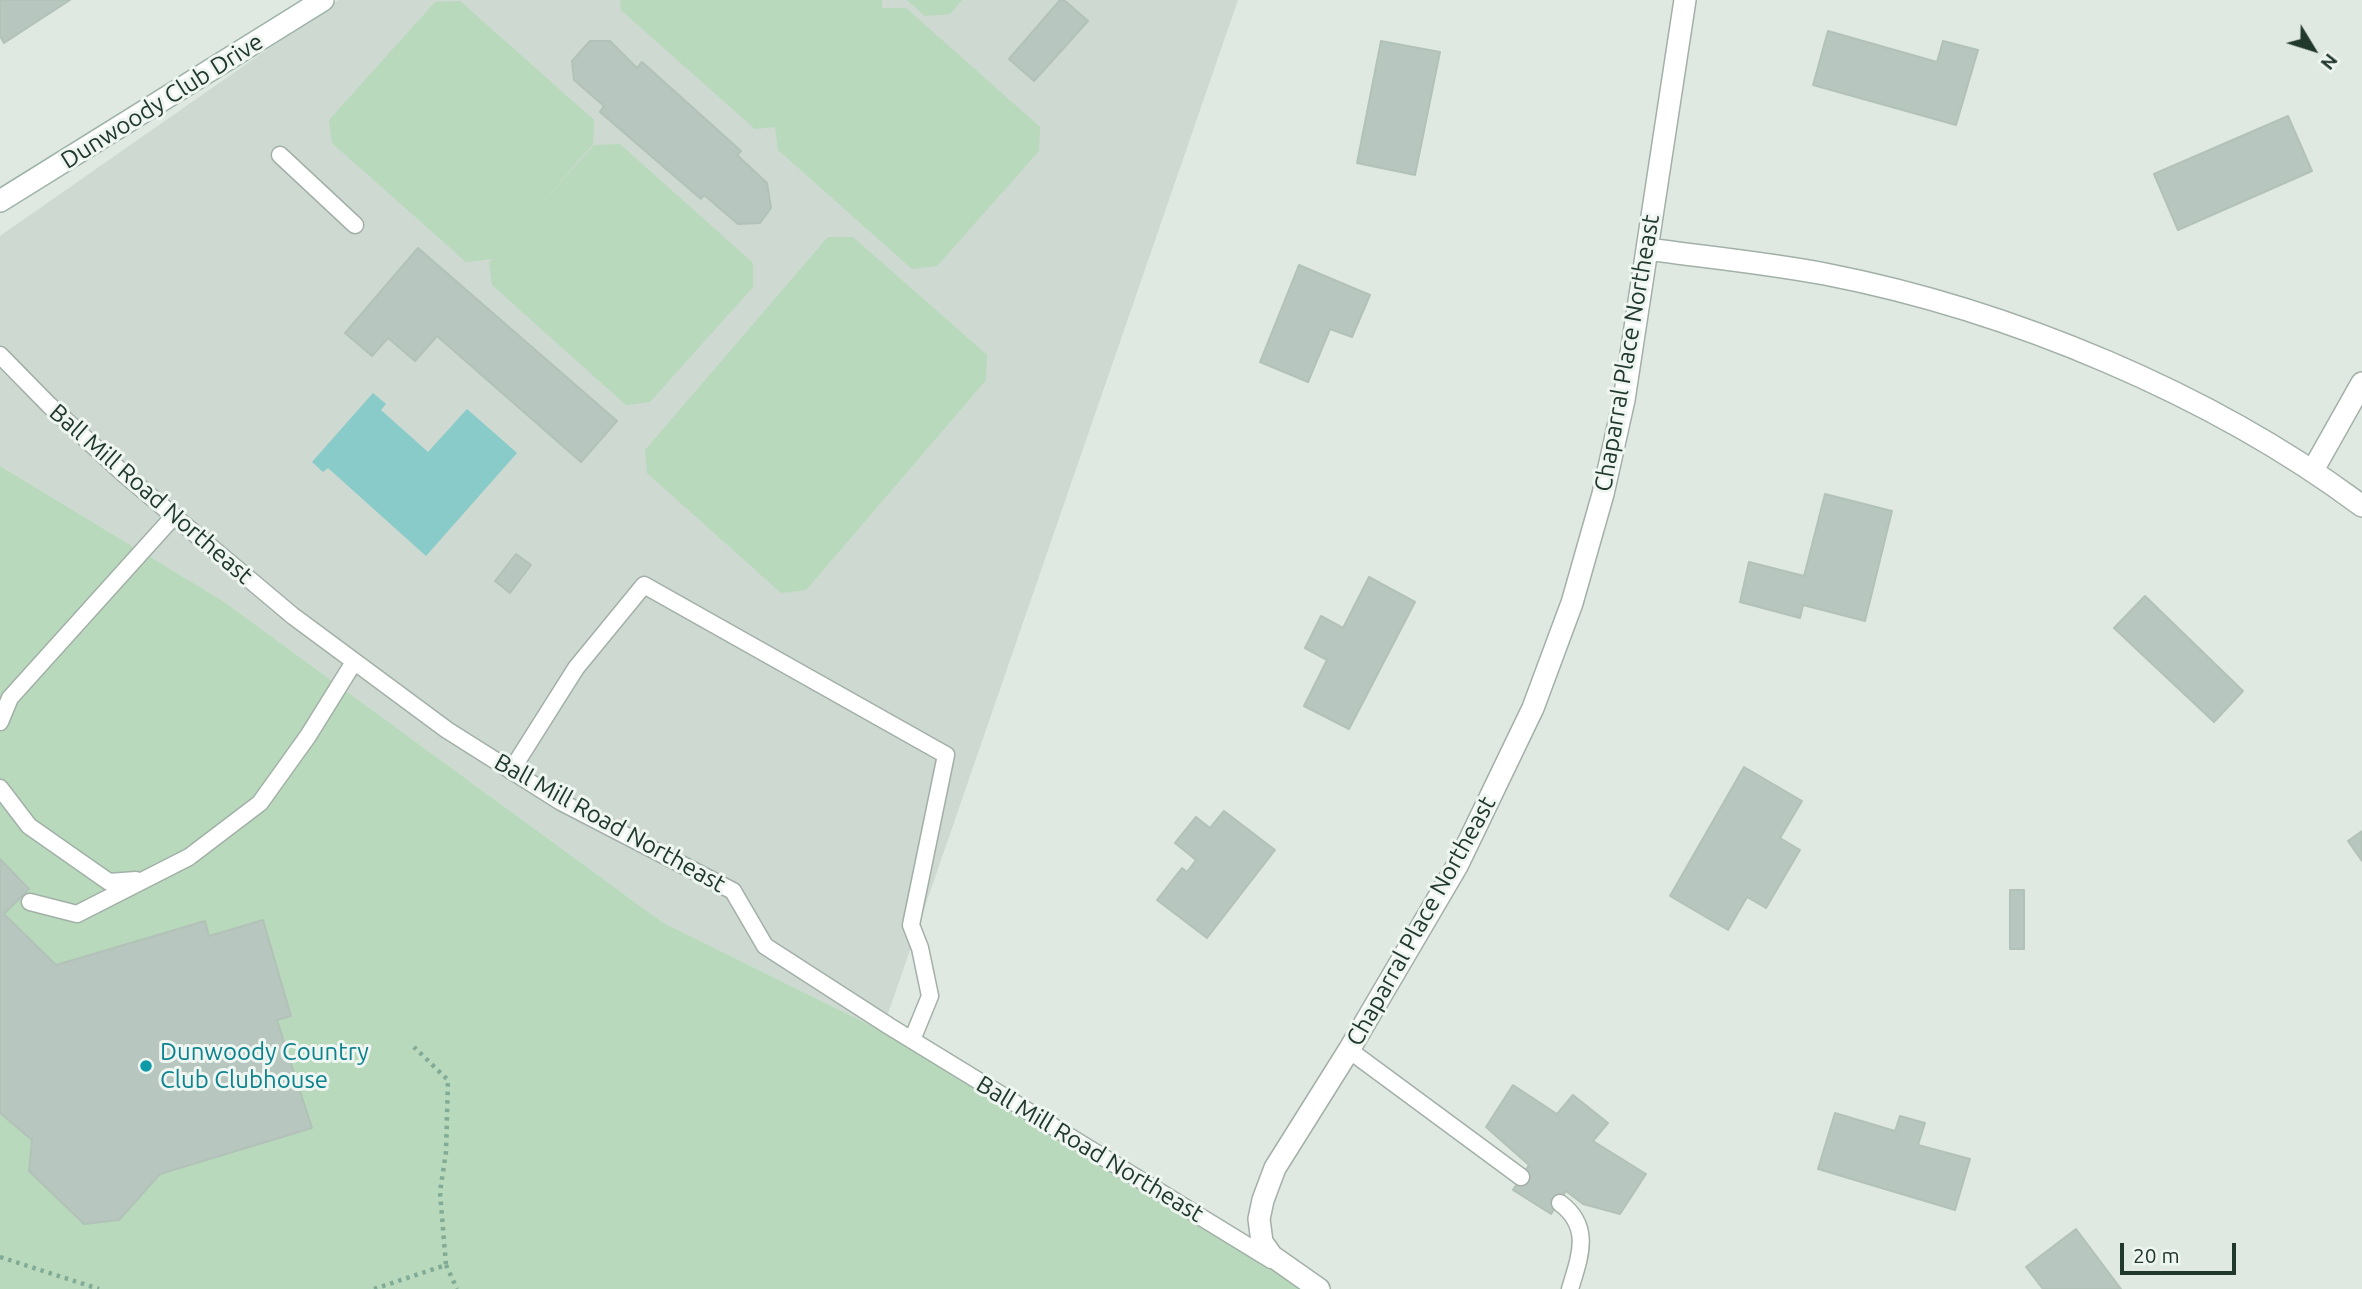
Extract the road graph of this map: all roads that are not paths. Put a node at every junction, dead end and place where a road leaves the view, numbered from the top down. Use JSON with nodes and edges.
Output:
{"nodes":[{"id":1,"x":323,"y":0,"type":"edge"},
{"id":2,"x":1685,"y":0,"type":"edge"},
{"id":3,"x":280,"y":155,"type":"dead end"},
{"id":4,"x":0,"y":201,"type":"edge"},
{"id":5,"x":355,"y":225,"type":"dead end"},
{"id":6,"x":1647,"y":249,"type":"junction"},
{"id":7,"x":0,"y":355,"type":"edge"},
{"id":8,"x":2362,"y":383,"type":"edge"},
{"id":9,"x":2313,"y":470,"type":"junction"},
{"id":10,"x":2362,"y":506,"type":"edge"},
{"id":11,"x":174,"y":516,"type":"junction"},
{"id":12,"x":354,"y":662,"type":"junction"},
{"id":13,"x":0,"y":722,"type":"edge"},
{"id":14,"x":511,"y":771,"type":"junction"},
{"id":15,"x":0,"y":788,"type":"edge"},
{"id":16,"x":144,"y":880,"type":"junction"},
{"id":17,"x":30,"y":902,"type":"dead end"},
{"id":18,"x":912,"y":1040,"type":"junction"},
{"id":19,"x":1349,"y":1050,"type":"junction"},
{"id":20,"x":1521,"y":1177,"type":"dead end"},
{"id":21,"x":1560,"y":1203,"type":"dead end"},
{"id":22,"x":1312,"y":1285,"type":"edge"},
{"id":23,"x":1570,"y":1289,"type":"edge"}],
"edges":[{"from":1,"to":4,"type":"street","name":"Dunwoody Club Drive"},
{"from":2,"to":6,"type":"street","name":"Chaparral Place Northeast"},
{"from":3,"to":5,"type":"lane"},
{"from":6,"to":9,"type":"street"},
{"from":6,"to":19,"type":"street","name":"Chaparral Place Northeast"},
{"from":7,"to":11,"type":"lane","name":"Ball Mill Road Northeast"},
{"from":8,"to":9,"type":"street"},
{"from":9,"to":10,"type":"street"},
{"from":11,"to":12,"type":"lane","name":"Ball Mill Road Northeast"},
{"from":11,"to":13,"type":"lane"},
{"from":12,"to":14,"type":"lane","name":"Ball Mill Road Northeast"},
{"from":12,"to":16,"type":"lane"},
{"from":14,"to":18,"type":"lane","name":"Ball Mill Road Northeast"},
{"from":14,"to":18,"type":"lane"},
{"from":15,"to":16,"type":"lane"},
{"from":16,"to":17,"type":"lane"},
{"from":18,"to":22,"type":"lane","name":"Ball Mill Road Northeast"},
{"from":19,"to":20,"type":"lane"},
{"from":19,"to":22,"type":"street","name":"Chaparral Place Northeast"},
{"from":21,"to":23,"type":"lane"}]}
